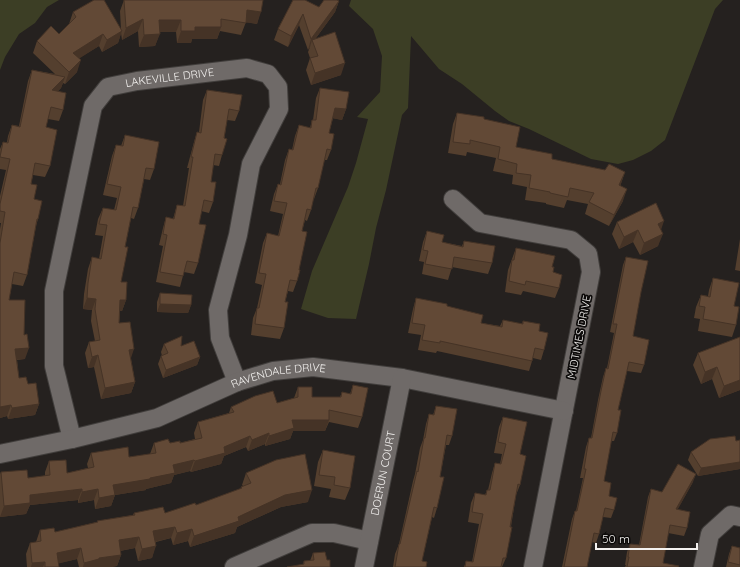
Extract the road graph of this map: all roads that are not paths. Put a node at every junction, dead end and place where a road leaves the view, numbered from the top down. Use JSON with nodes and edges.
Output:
{"nodes":[{"id":1,"x":453,"y":200,"type":"dead end"},
{"id":2,"x":402,"y":378,"type":"junction"},
{"id":3,"x":237,"y":382,"type":"junction"},
{"id":4,"x":564,"y":411,"type":"junction"},
{"id":5,"x":72,"y":439,"type":"junction"},
{"id":6,"x":0,"y":454,"type":"edge"},
{"id":7,"x":740,"y":517,"type":"edge"},
{"id":8,"x":369,"y":541,"type":"junction"},
{"id":9,"x":234,"y":567,"type":"edge"},
{"id":10,"x":364,"y":567,"type":"edge"},
{"id":11,"x":533,"y":567,"type":"edge"},
{"id":12,"x":703,"y":567,"type":"edge"}],
"edges":[{"from":1,"to":4,"type":"street","name":"MIDTIMES DRIVE"},
{"from":2,"to":3,"type":"street","name":"RAVENDALE DRIVE"},
{"from":2,"to":4,"type":"street","name":"RAVENDALE DRIVE"},
{"from":2,"to":8,"type":"street","name":"DOERUN COURT"},
{"from":3,"to":5,"type":"street","name":"RAVENDALE DRIVE"},
{"from":3,"to":5,"type":"street","name":"LAKEVILLE DRIVE"},
{"from":4,"to":11,"type":"street","name":"MIDTIMES DRIVE"},
{"from":5,"to":6,"type":"street","name":"RAVENDALE DRIVE"},
{"from":7,"to":12,"type":"street"},
{"from":8,"to":9,"type":"street"},
{"from":8,"to":10,"type":"street","name":"DOERUN COURT"}]}
